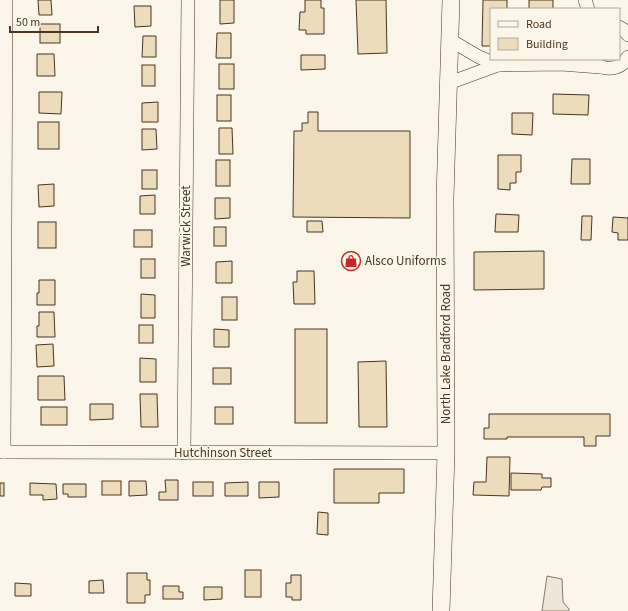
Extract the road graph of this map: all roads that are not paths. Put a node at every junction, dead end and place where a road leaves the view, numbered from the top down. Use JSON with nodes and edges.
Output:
{"nodes":[{"id":1,"x":6,"y":0,"type":"edge"},
{"id":2,"x":188,"y":0,"type":"edge"},
{"id":3,"x":451,"y":0,"type":"edge"},
{"id":4,"x":620,"y":28,"type":"edge"},
{"id":5,"x":628,"y":35,"type":"edge"},
{"id":6,"x":450,"y":40,"type":"junction"},
{"id":7,"x":565,"y":62,"type":"edge"},
{"id":8,"x":626,"y":62,"type":"edge"},
{"id":9,"x":595,"y":63,"type":"edge"},
{"id":10,"x":498,"y":65,"type":"junction"},
{"id":11,"x":449,"y":84,"type":"junction"},
{"id":12,"x":2,"y":452,"type":"edge"},
{"id":13,"x":184,"y":453,"type":"junction"},
{"id":14,"x":446,"y":453,"type":"junction"},
{"id":15,"x":441,"y":611,"type":"edge"}],
"edges":[{"from":1,"to":12,"type":"street"},
{"from":2,"to":13,"type":"street","name":"Warwick Street"},
{"from":3,"to":6,"type":"main road","name":"North Lake Bradford Road"},
{"from":4,"to":5,"type":"street"},
{"from":6,"to":10,"type":"street"},
{"from":6,"to":11,"type":"main road","name":"North Lake Bradford Road"},
{"from":7,"to":9,"type":"street"},
{"from":7,"to":10,"type":"street"},
{"from":8,"to":9,"type":"street"},
{"from":10,"to":11,"type":"street"},
{"from":11,"to":14,"type":"main road","name":"North Lake Bradford Road"},
{"from":12,"to":13,"type":"street","name":"Hutchinson Street"},
{"from":13,"to":14,"type":"street","name":"Hutchinson Street"},
{"from":14,"to":15,"type":"main road","name":"North Lake Bradford Road"}]}
